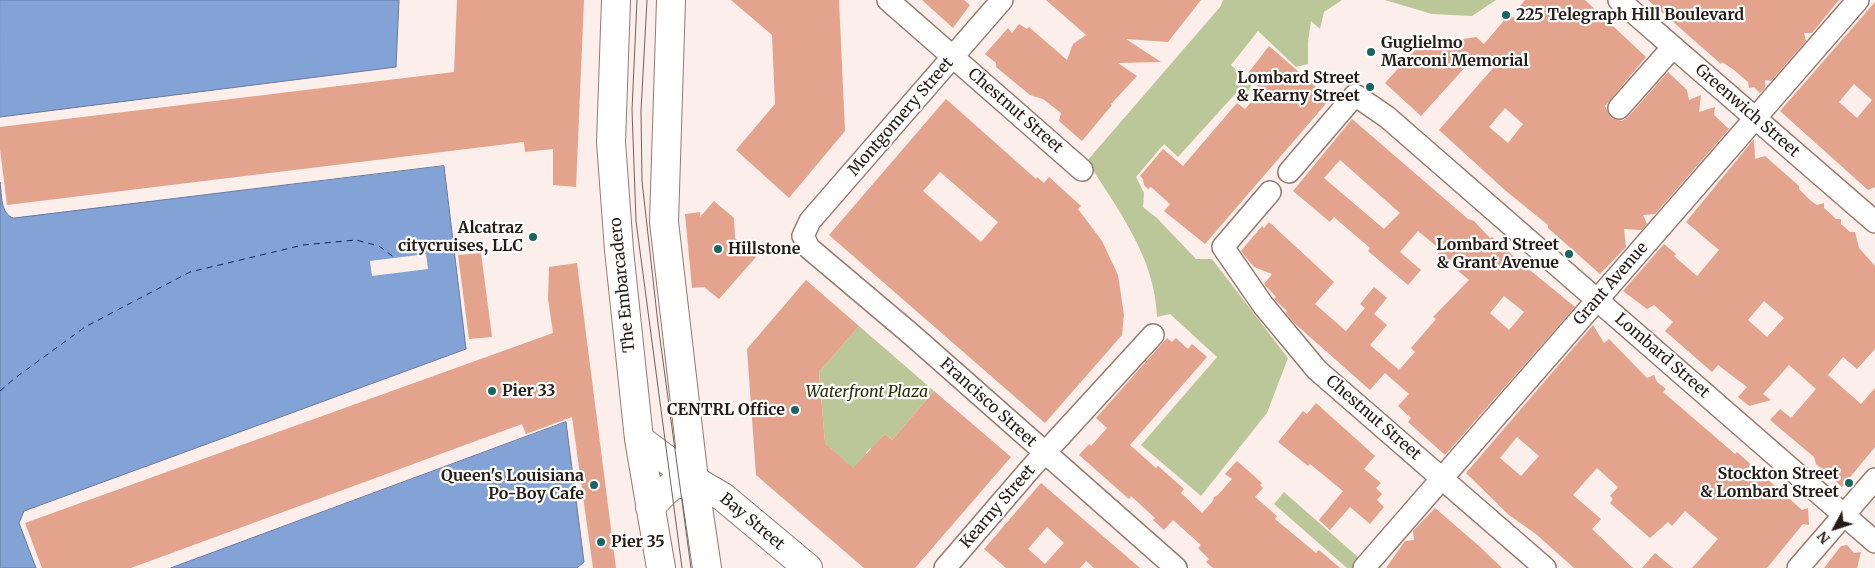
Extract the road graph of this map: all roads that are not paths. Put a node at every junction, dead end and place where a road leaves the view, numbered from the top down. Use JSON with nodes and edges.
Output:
{"nodes":[{"id":1,"x":616,"y":0,"type":"edge"},
{"id":2,"x":672,"y":0,"type":"edge"},
{"id":3,"x":888,"y":0,"type":"edge"},
{"id":4,"x":1002,"y":0,"type":"edge"},
{"id":5,"x":1619,"y":0,"type":"edge"},
{"id":6,"x":1858,"y":0,"type":"edge"},
{"id":7,"x":1672,"y":47,"type":"junction"},
{"id":8,"x":953,"y":57,"type":"junction"},
{"id":9,"x":1619,"y":108,"type":"dead end"},
{"id":10,"x":1756,"y":119,"type":"junction"},
{"id":11,"x":1078,"y":166,"type":"dead end"},
{"id":12,"x":1289,"y":172,"type":"dead end"},
{"id":13,"x":1270,"y":192,"type":"dead end"},
{"id":14,"x":1875,"y":222,"type":"edge"},
{"id":15,"x":804,"y":236,"type":"joint"},
{"id":16,"x":1597,"y":300,"type":"junction"},
{"id":17,"x":1153,"y":335,"type":"dead end"},
{"id":18,"x":639,"y":439,"type":"junction"},
{"id":19,"x":1044,"y":453,"type":"junction"},
{"id":20,"x":1442,"y":478,"type":"junction"},
{"id":21,"x":1875,"y":479,"type":"edge"},
{"id":22,"x":694,"y":480,"type":"junction"},
{"id":23,"x":650,"y":507,"type":"junction"},
{"id":24,"x":1844,"y":515,"type":"junction"},
{"id":25,"x":1875,"y":542,"type":"edge"},
{"id":26,"x":661,"y":568,"type":"edge"},
{"id":27,"x":707,"y":568,"type":"edge"},
{"id":28,"x":808,"y":568,"type":"edge"},
{"id":29,"x":945,"y":568,"type":"edge"},
{"id":30,"x":1176,"y":568,"type":"edge"},
{"id":31,"x":1364,"y":568,"type":"edge"},
{"id":32,"x":1545,"y":568,"type":"edge"},
{"id":33,"x":1798,"y":568,"type":"edge"}],
"edges":[{"from":1,"to":18,"type":"main road","name":"The Embarcadero"},
{"from":2,"to":22,"type":"main road"},
{"from":3,"to":8,"type":"street","name":"Chestnut Street"},
{"from":4,"to":8,"type":"street","name":"Montgomery Street"},
{"from":5,"to":7,"type":"street","name":"Greenwich Street"},
{"from":6,"to":10,"type":"street","name":"Grant Avenue"},
{"from":7,"to":9,"type":"street"},
{"from":7,"to":10,"type":"street","name":"Greenwich Street"},
{"from":8,"to":11,"type":"street","name":"Chestnut Street"},
{"from":8,"to":15,"type":"street","name":"Montgomery Street"},
{"from":10,"to":14,"type":"street","name":"Greenwich Street"},
{"from":10,"to":16,"type":"street","name":"Grant Avenue"},
{"from":12,"to":16,"type":"street","name":"Lombard Street"},
{"from":13,"to":20,"type":"street","name":"Chestnut Street"},
{"from":15,"to":19,"type":"street","name":"Francisco Street"},
{"from":16,"to":20,"type":"street","name":"Grant Avenue"},
{"from":16,"to":24,"type":"street","name":"Lombard Street"},
{"from":17,"to":19,"type":"street","name":"Kearny Street"},
{"from":18,"to":22,"type":"main road","name":"Bay Street"},
{"from":18,"to":23,"type":"main road","name":"The Embarcadero"},
{"from":19,"to":29,"type":"street","name":"Kearny Street"},
{"from":19,"to":30,"type":"street","name":"Francisco Street"},
{"from":20,"to":31,"type":"street","name":"Grant Avenue"},
{"from":20,"to":32,"type":"street","name":"Chestnut Street"},
{"from":21,"to":24,"type":"street"},
{"from":22,"to":23,"type":"main road"},
{"from":22,"to":27,"type":"main road"},
{"from":22,"to":28,"type":"main road","name":"Bay Street"},
{"from":23,"to":26,"type":"main road","name":"The Embarcadero"},
{"from":24,"to":25,"type":"street","name":"Lombard Street"},
{"from":24,"to":33,"type":"street"}]}
